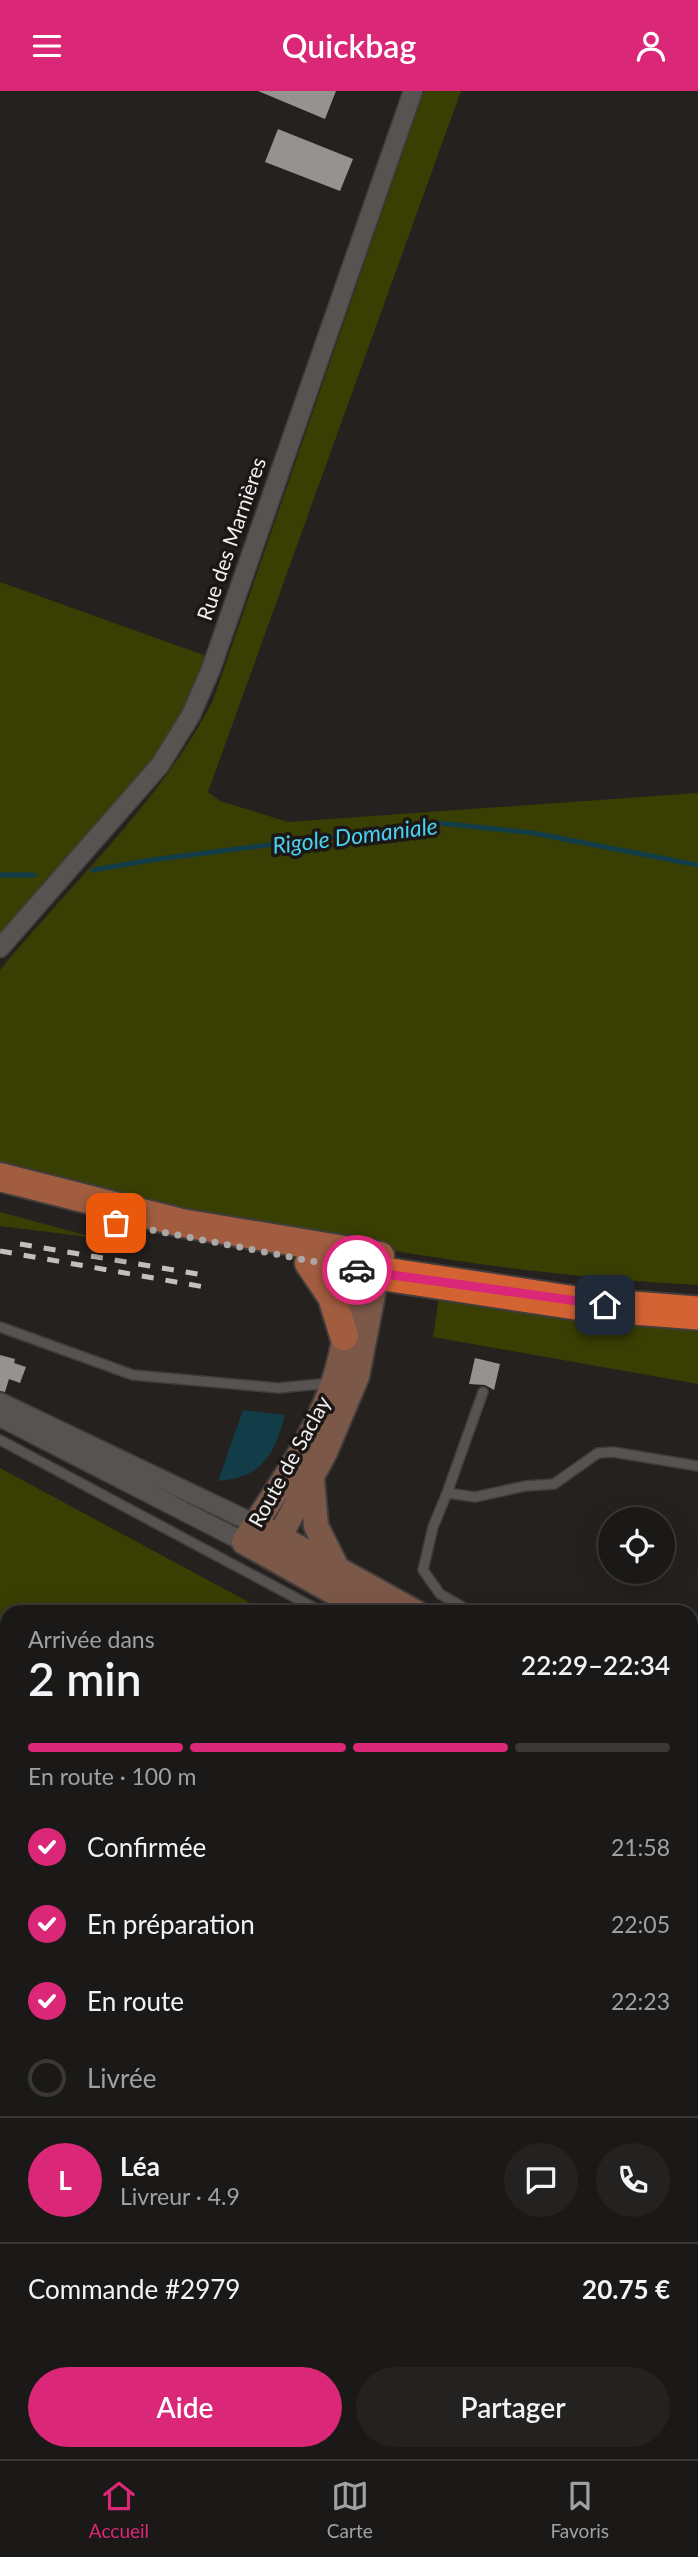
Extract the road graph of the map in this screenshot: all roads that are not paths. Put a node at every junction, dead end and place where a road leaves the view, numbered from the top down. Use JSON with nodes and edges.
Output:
{"nodes":[{"id":1,"x":413,"y":91,"type":"edge"},
{"id":2,"x":0,"y":948,"type":"edge"},
{"id":3,"x":0,"y":1177,"type":"edge"},
{"id":4,"x":0,"y":1195,"type":"edge"},
{"id":5,"x":309,"y":1262,"type":"junction"},
{"id":6,"x":367,"y":1262,"type":"junction"},
{"id":7,"x":698,"y":1296,"type":"edge"},
{"id":8,"x":698,"y":1313,"type":"edge"},
{"id":9,"x":0,"y":1327,"type":"edge"},
{"id":10,"x":344,"y":1336,"type":"junction"},
{"id":11,"x":333,"y":1383,"type":"junction"},
{"id":12,"x":483,"y":1392,"type":"dead end"},
{"id":13,"x":0,"y":1402,"type":"edge"},
{"id":14,"x":0,"y":1417,"type":"edge"},
{"id":15,"x":0,"y":1440,"type":"edge"},
{"id":16,"x":698,"y":1466,"type":"edge"},
{"id":17,"x":312,"y":1477,"type":"junction"},
{"id":18,"x":447,"y":1493,"type":"junction"},
{"id":19,"x":249,"y":1533,"type":"junction"},
{"id":20,"x":275,"y":1547,"type":"junction"},
{"id":21,"x":338,"y":1571,"type":"junction"},
{"id":22,"x":309,"y":1605,"type":"edge"},
{"id":23,"x":359,"y":1605,"type":"edge"},
{"id":24,"x":402,"y":1605,"type":"edge"},
{"id":25,"x":459,"y":1605,"type":"edge"}],
"edges":[{"from":1,"to":2,"type":"street","name":"Rue des Marnières"},
{"from":3,"to":6,"type":"main road"},
{"from":4,"to":5,"type":"main road"},
{"from":5,"to":6,"type":"main road"},
{"from":5,"to":10,"type":"main road"},
{"from":6,"to":7,"type":"highway"},
{"from":6,"to":8,"type":"highway"},
{"from":6,"to":10,"type":"main road","name":"Route de Saclay"},
{"from":6,"to":17,"type":"main road","name":"Route de Saclay"},
{"from":9,"to":11,"type":"lane"},
{"from":10,"to":11,"type":"main road","name":"Route de Saclay"},
{"from":11,"to":19,"type":"main road","name":"Route de Saclay"},
{"from":12,"to":18,"type":"lane"},
{"from":13,"to":19,"type":"street"},
{"from":14,"to":19,"type":"street"},
{"from":15,"to":22,"type":"lane"},
{"from":16,"to":18,"type":"lane"},
{"from":17,"to":20,"type":"main road","name":"Route de Saclay"},
{"from":17,"to":21,"type":"main road"},
{"from":18,"to":25,"type":"lane"},
{"from":19,"to":20,"type":"main road","name":"Route de Saclay"},
{"from":20,"to":21,"type":"main road"},
{"from":20,"to":23,"type":"main road","name":"Route de Saclay"},
{"from":21,"to":24,"type":"main road"}]}
